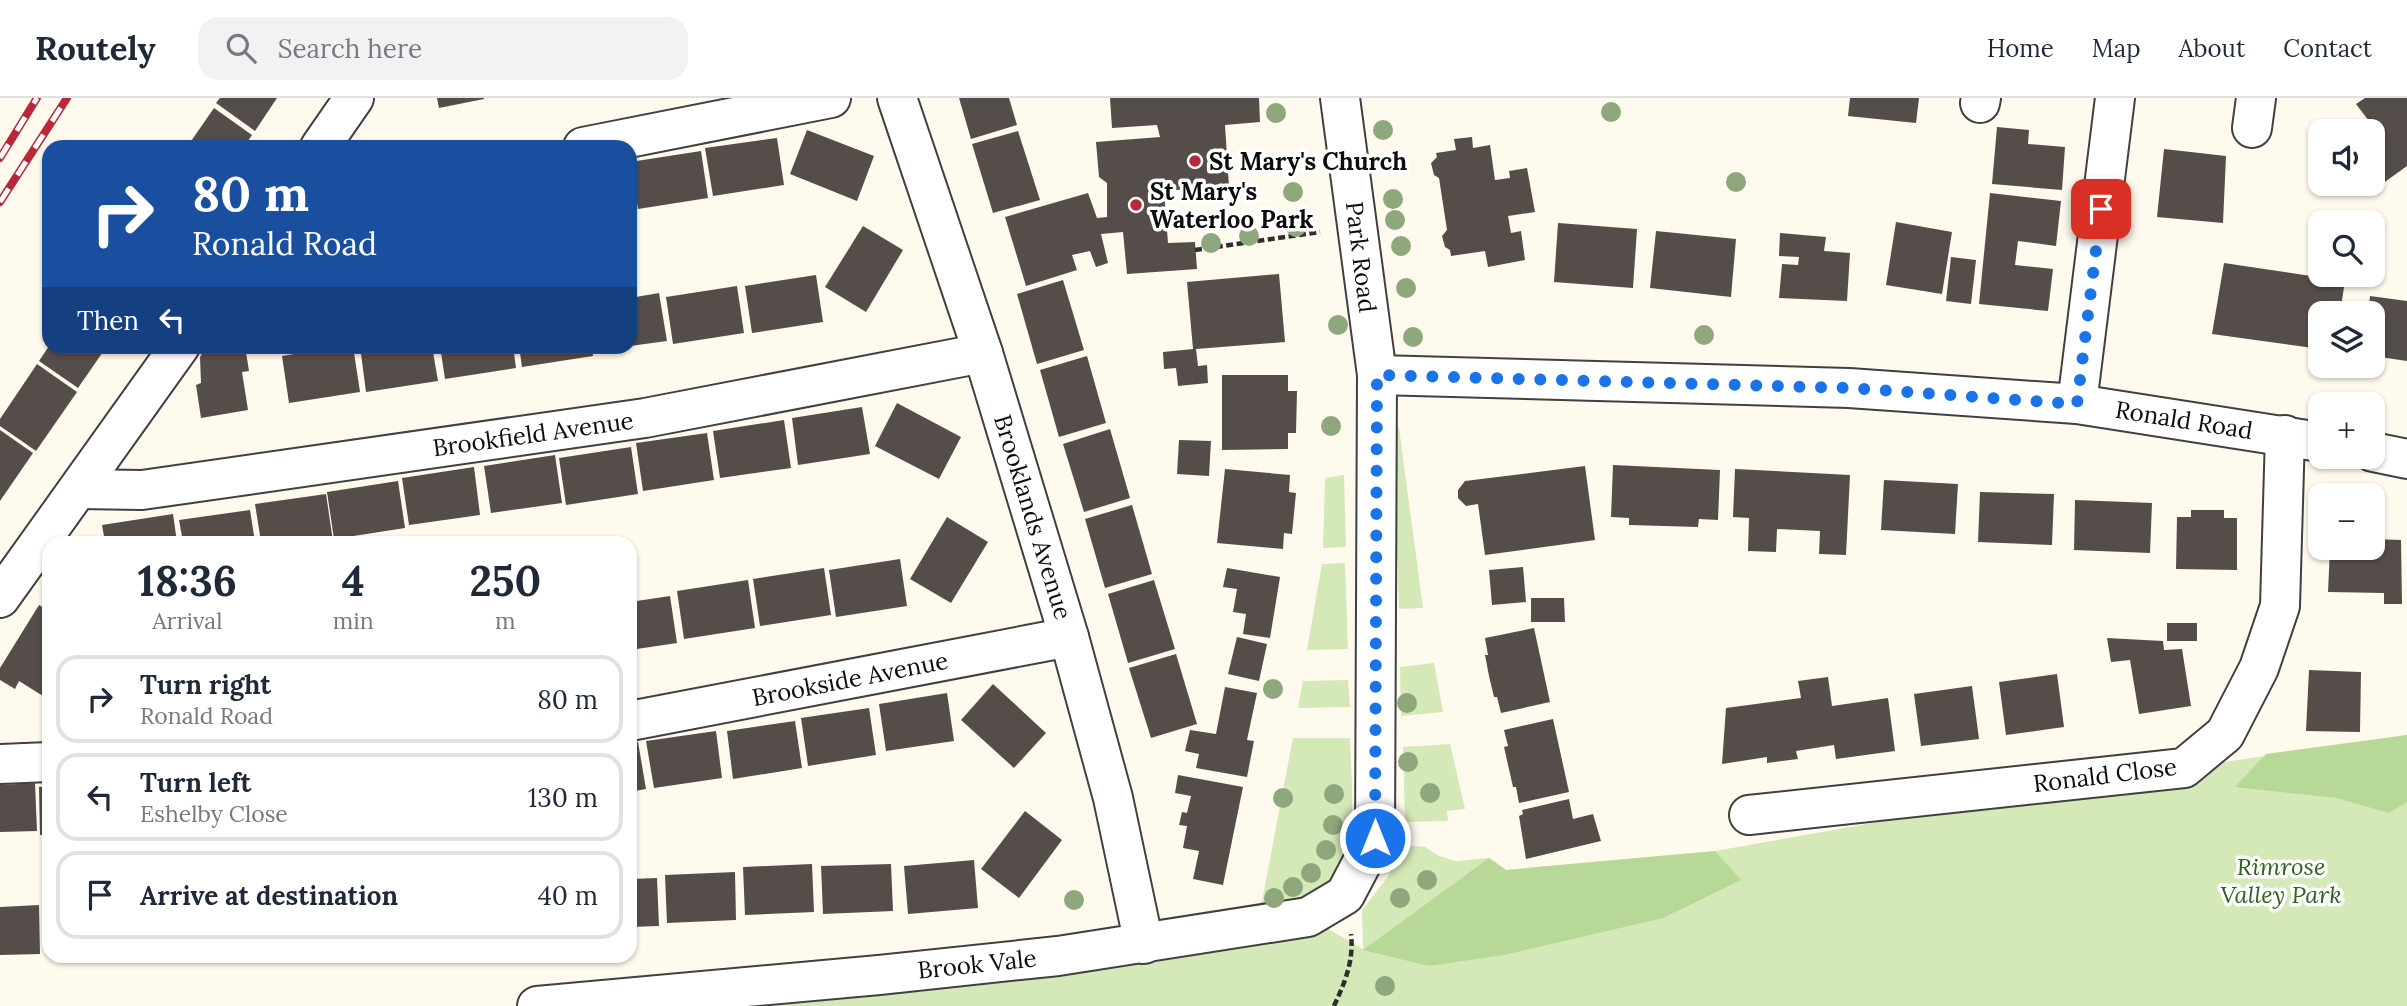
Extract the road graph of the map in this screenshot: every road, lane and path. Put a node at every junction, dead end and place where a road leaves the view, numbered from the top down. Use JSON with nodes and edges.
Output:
{"nodes":[{"id":1,"x":354,"y":98,"type":"edge"},
{"id":2,"x":831,"y":98,"type":"edge"},
{"id":3,"x":897,"y":98,"type":"edge"},
{"id":4,"x":1340,"y":98,"type":"edge"},
{"id":5,"x":2115,"y":98,"type":"edge"},
{"id":6,"x":325,"y":140,"type":"edge"},
{"id":7,"x":618,"y":140,"type":"edge"},
{"id":8,"x":1331,"y":230,"type":"dead end"},
{"id":9,"x":1195,"y":250,"type":"dead end"},
{"id":10,"x":983,"y":353,"type":"junction"},
{"id":11,"x":174,"y":354,"type":"edge"},
{"id":12,"x":1377,"y":375,"type":"junction"},
{"id":13,"x":2077,"y":404,"type":"junction"},
{"id":14,"x":2303,"y":439,"type":"edge"},
{"id":15,"x":2385,"y":454,"type":"edge"},
{"id":16,"x":2407,"y":459,"type":"edge"},
{"id":17,"x":79,"y":489,"type":"junction"},
{"id":18,"x":45,"y":536,"type":"edge"},
{"id":19,"x":42,"y":540,"type":"edge"},
{"id":20,"x":0,"y":598,"type":"edge"},
{"id":21,"x":1069,"y":637,"type":"junction"},
{"id":22,"x":637,"y":720,"type":"edge"},
{"id":23,"x":42,"y":762,"type":"edge"},
{"id":24,"x":0,"y":764,"type":"edge"},
{"id":25,"x":1749,"y":816,"type":"dead end"},
{"id":26,"x":1345,"y":895,"type":"junction"},
{"id":27,"x":1144,"y":944,"type":"junction"},
{"id":28,"x":537,"y":1006,"type":"edge"},
{"id":29,"x":1334,"y":1006,"type":"edge"}],
"edges":[{"from":1,"to":6,"type":"street"},
{"from":2,"to":7,"type":"street"},
{"from":3,"to":10,"type":"street","name":"Brooklands Avenue"},
{"from":4,"to":12,"type":"street","name":"Park Road"},
{"from":5,"to":13,"type":"street"},
{"from":8,"to":9,"type":"path"},
{"from":10,"to":17,"type":"street","name":"Brookfield Avenue"},
{"from":10,"to":21,"type":"street","name":"Brooklands Avenue"},
{"from":11,"to":17,"type":"street"},
{"from":12,"to":13,"type":"street","name":"Ronald Road"},
{"from":12,"to":26,"type":"street","name":"Park Road"},
{"from":13,"to":14,"type":"street","name":"Ronald Road"},
{"from":14,"to":25,"type":"street","name":"Ronald Close"},
{"from":15,"to":16,"type":"street"},
{"from":17,"to":18,"type":"street"},
{"from":19,"to":20,"type":"street"},
{"from":21,"to":22,"type":"street","name":"Brookside Avenue"},
{"from":21,"to":27,"type":"street","name":"Brooklands Avenue"},
{"from":23,"to":24,"type":"street"},
{"from":26,"to":27,"type":"street","name":"Brook Vale"},
{"from":26,"to":29,"type":"path"},
{"from":27,"to":28,"type":"street","name":"Brook Vale"}]}
